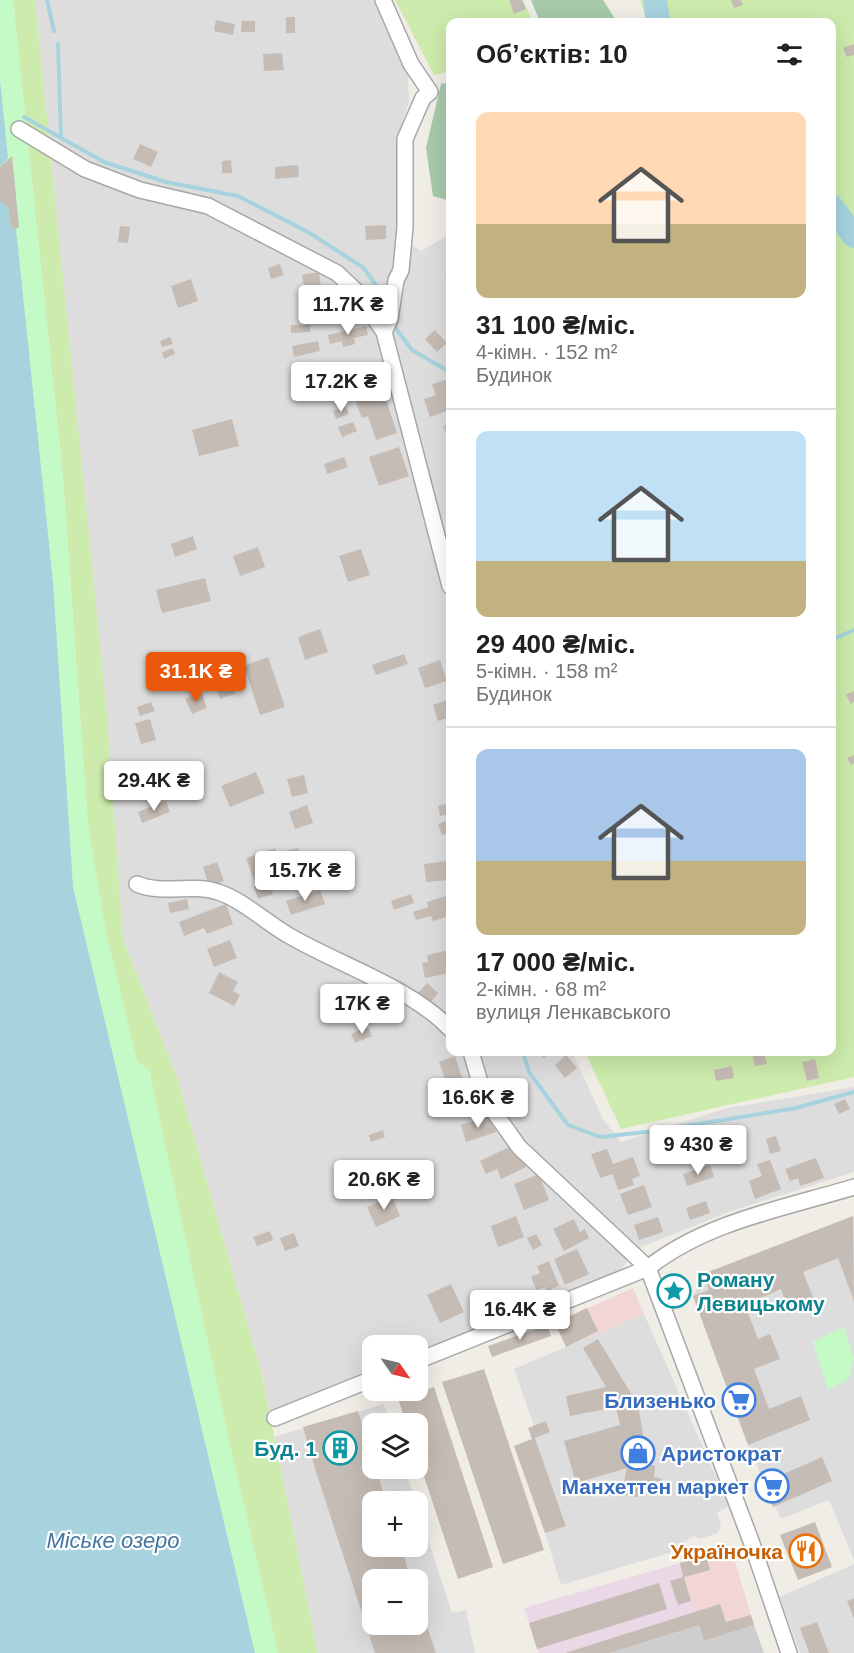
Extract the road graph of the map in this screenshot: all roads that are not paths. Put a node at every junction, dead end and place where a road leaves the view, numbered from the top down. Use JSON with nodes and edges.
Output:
{"nodes":[{"id":1,"x":382,"y":0,"type":"edge"},
{"id":2,"x":20,"y":129,"type":"dead end"},
{"id":3,"x":384,"y":332,"type":"junction"},
{"id":4,"x":446,"y":570,"type":"edge"},
{"id":5,"x":137,"y":884,"type":"dead end"},
{"id":6,"x":446,"y":1025,"type":"edge"},
{"id":7,"x":472,"y":1056,"type":"edge"},
{"id":8,"x":854,"y":1187,"type":"edge"},
{"id":9,"x":648,"y":1268,"type":"junction"},
{"id":10,"x":428,"y":1357,"type":"edge"},
{"id":11,"x":362,"y":1383,"type":"edge"},
{"id":12,"x":275,"y":1418,"type":"dead end"},
{"id":13,"x":789,"y":1653,"type":"edge"}],
"edges":[{"from":1,"to":3,"type":"street"},
{"from":2,"to":3,"type":"street"},
{"from":3,"to":4,"type":"street"},
{"from":5,"to":6,"type":"street"},
{"from":7,"to":9,"type":"street"},
{"from":8,"to":9,"type":"street"},
{"from":9,"to":10,"type":"street"},
{"from":9,"to":13,"type":"street"},
{"from":11,"to":12,"type":"street"}]}
